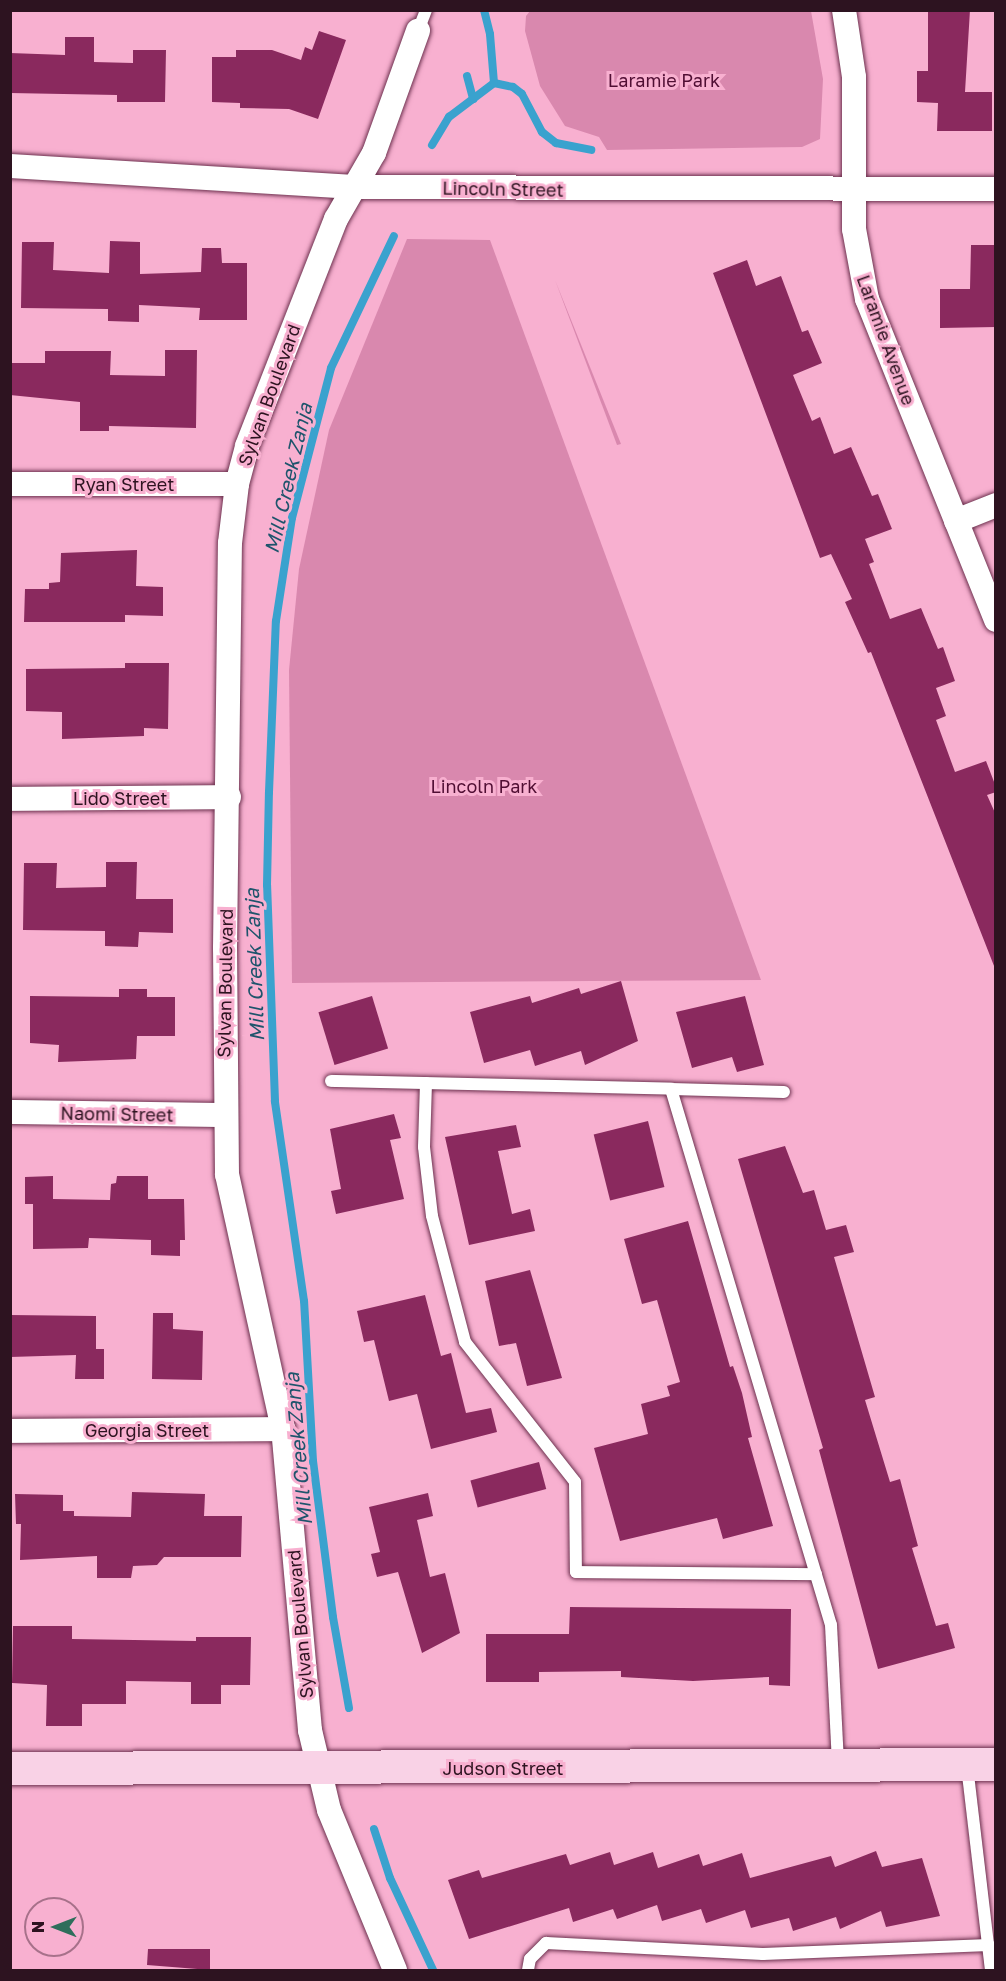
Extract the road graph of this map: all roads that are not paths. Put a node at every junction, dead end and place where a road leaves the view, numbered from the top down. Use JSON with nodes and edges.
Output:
{"nodes":[{"id":1,"x":844,"y":10,"type":"edge"},
{"id":2,"x":422,"y":21,"type":"edge"},
{"id":3,"x":10,"y":166,"type":"edge"},
{"id":4,"x":354,"y":187,"type":"junction"},
{"id":5,"x":854,"y":189,"type":"junction"},
{"id":6,"x":996,"y":189,"type":"edge"},
{"id":7,"x":10,"y":484,"type":"edge"},
{"id":8,"x":237,"y":484,"type":"junction"},
{"id":9,"x":996,"y":505,"type":"edge"},
{"id":10,"x":956,"y":521,"type":"junction"},
{"id":11,"x":996,"y":620,"type":"edge"},
{"id":12,"x":229,"y":797,"type":"junction"},
{"id":13,"x":10,"y":799,"type":"edge"},
{"id":14,"x":331,"y":1081,"type":"dead end"},
{"id":15,"x":426,"y":1083,"type":"junction"},
{"id":16,"x":671,"y":1089,"type":"junction"},
{"id":17,"x":784,"y":1092,"type":"dead end"},
{"id":18,"x":10,"y":1112,"type":"edge"},
{"id":19,"x":224,"y":1115,"type":"junction"},
{"id":20,"x":283,"y":1430,"type":"junction"},
{"id":21,"x":10,"y":1431,"type":"edge"},
{"id":22,"x":816,"y":1574,"type":"junction"},
{"id":23,"x":981,"y":1764,"type":"edge"},
{"id":24,"x":838,"y":1766,"type":"junction"},
{"id":25,"x":10,"y":1768,"type":"edge"},
{"id":26,"x":319,"y":1769,"type":"junction"},
{"id":27,"x":988,"y":1945,"type":"junction"},
{"id":28,"x":395,"y":1971,"type":"edge"},
{"id":29,"x":528,"y":1971,"type":"edge"},
{"id":30,"x":992,"y":1971,"type":"edge"}],
"edges":[{"from":1,"to":5,"type":"street","name":"Laramie Avenue"},
{"from":2,"to":4,"type":"street","name":"Sylvan Boulevard"},
{"from":3,"to":4,"type":"street","name":"Lincoln Street"},
{"from":4,"to":5,"type":"street","name":"Lincoln Street"},
{"from":4,"to":8,"type":"street","name":"Sylvan Boulevard"},
{"from":5,"to":6,"type":"street","name":"Lincoln Street"},
{"from":5,"to":10,"type":"street","name":"Laramie Avenue"},
{"from":7,"to":8,"type":"street","name":"Ryan Street"},
{"from":8,"to":12,"type":"street","name":"Sylvan Boulevard"},
{"from":9,"to":10,"type":"street"},
{"from":10,"to":11,"type":"street","name":"Laramie Avenue"},
{"from":12,"to":13,"type":"street","name":"Lido Street"},
{"from":12,"to":19,"type":"street","name":"Sylvan Boulevard"},
{"from":14,"to":15,"type":"lane"},
{"from":15,"to":16,"type":"lane"},
{"from":15,"to":22,"type":"lane"},
{"from":16,"to":17,"type":"lane"},
{"from":16,"to":22,"type":"lane"},
{"from":18,"to":19,"type":"street","name":"Naomi Street"},
{"from":19,"to":20,"type":"street","name":"Sylvan Boulevard"},
{"from":20,"to":21,"type":"street","name":"Georgia Street"},
{"from":20,"to":26,"type":"street","name":"Sylvan Boulevard"},
{"from":22,"to":24,"type":"lane"},
{"from":23,"to":24,"type":"main road","name":"Judson Street"},
{"from":23,"to":27,"type":"lane"},
{"from":24,"to":26,"type":"main road","name":"Judson Street"},
{"from":25,"to":26,"type":"main road","name":"Judson Street"},
{"from":26,"to":28,"type":"street","name":"Sylvan Boulevard"},
{"from":27,"to":29,"type":"lane"},
{"from":27,"to":30,"type":"lane"}]}
